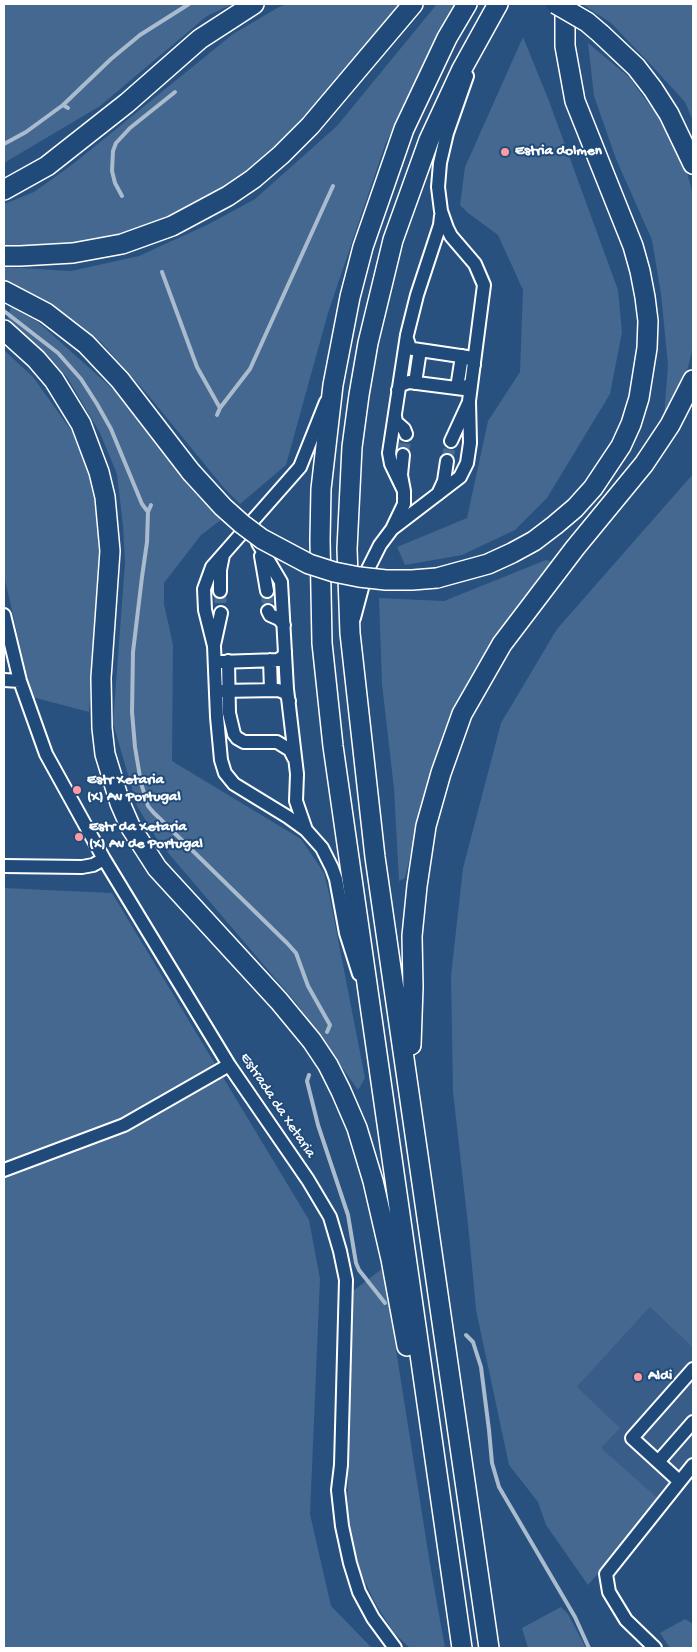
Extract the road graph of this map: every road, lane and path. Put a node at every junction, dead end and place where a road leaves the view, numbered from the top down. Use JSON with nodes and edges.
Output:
{"nodes":[{"id":1,"x":254,"y":4,"type":"edge"},
{"id":2,"x":413,"y":4,"type":"edge"},
{"id":3,"x":467,"y":4,"type":"edge"},
{"id":4,"x":498,"y":4,"type":"edge"},
{"id":5,"x":556,"y":4,"type":"edge"},
{"id":6,"x":565,"y":4,"type":"edge"},
{"id":7,"x":484,"y":26,"type":"junction"},
{"id":8,"x":693,"y":164,"type":"edge"},
{"id":9,"x":4,"y":190,"type":"edge"},
{"id":10,"x":441,"y":211,"type":"junction"},
{"id":11,"x":4,"y":256,"type":"edge"},
{"id":12,"x":4,"y":291,"type":"edge"},
{"id":13,"x":4,"y":330,"type":"edge"},
{"id":14,"x":407,"y":339,"type":"junction"},
{"id":15,"x":420,"y":350,"type":"junction"},
{"id":16,"x":462,"y":356,"type":"junction"},
{"id":17,"x":474,"y":365,"type":"junction"},
{"id":18,"x":693,"y":380,"type":"edge"},
{"id":19,"x":415,"y":383,"type":"junction"},
{"id":20,"x":471,"y":384,"type":"junction"},
{"id":21,"x":333,"y":385,"type":"junction"},
{"id":22,"x":457,"y":388,"type":"junction"},
{"id":23,"x":398,"y":390,"type":"junction"},
{"id":24,"x":469,"y":401,"type":"junction"},
{"id":25,"x":395,"y":416,"type":"junction"},
{"id":26,"x":406,"y":434,"type":"tunnel mouth"},
{"id":27,"x":451,"y":440,"type":"tunnel mouth"},
{"id":28,"x":403,"y":455,"type":"tunnel mouth"},
{"id":29,"x":448,"y":461,"type":"tunnel mouth"},
{"id":30,"x":404,"y":491,"type":"junction"},
{"id":31,"x":434,"y":498,"type":"junction"},
{"id":32,"x":271,"y":499,"type":"junction"},
{"id":33,"x":392,"y":529,"type":"junction"},
{"id":34,"x":258,"y":543,"type":"junction"},
{"id":35,"x":225,"y":550,"type":"junction"},
{"id":36,"x":267,"y":590,"type":"tunnel mouth"},
{"id":37,"x":220,"y":591,"type":"tunnel mouth"},
{"id":38,"x":268,"y":610,"type":"tunnel mouth"},
{"id":39,"x":221,"y":613,"type":"tunnel mouth"},
{"id":40,"x":4,"y":615,"type":"edge"},
{"id":41,"x":284,"y":625,"type":"junction"},
{"id":42,"x":350,"y":633,"type":"junction"},
{"id":43,"x":214,"y":646,"type":"junction"},
{"id":44,"x":285,"y":651,"type":"junction"},
{"id":45,"x":270,"y":660,"type":"junction"},
{"id":46,"x":228,"y":661,"type":"junction"},
{"id":47,"x":215,"y":668,"type":"junction"},
{"id":48,"x":4,"y":680,"type":"edge"},
{"id":49,"x":20,"y":681,"type":"junction"},
{"id":50,"x":216,"y":684,"type":"junction"},
{"id":51,"x":271,"y":690,"type":"junction"},
{"id":52,"x":228,"y":691,"type":"junction"},
{"id":53,"x":289,"y":701,"type":"junction"},
{"id":54,"x":295,"y":760,"type":"junction"},
{"id":55,"x":306,"y":830,"type":"junction"},
{"id":56,"x":104,"y":859,"type":"junction"},
{"id":57,"x":4,"y":866,"type":"edge"},
{"id":58,"x":369,"y":1005,"type":"junction"},
{"id":59,"x":229,"y":1064,"type":"junction"},
{"id":60,"x":410,"y":1099,"type":"junction"},
{"id":61,"x":4,"y":1170,"type":"edge"},
{"id":62,"x":693,"y":1369,"type":"edge"},
{"id":63,"x":429,"y":1418,"type":"junction"},
{"id":64,"x":693,"y":1422,"type":"edge"},
{"id":65,"x":658,"y":1462,"type":"junction"},
{"id":66,"x":693,"y":1465,"type":"edge"},
{"id":67,"x":680,"y":1481,"type":"junction"},
{"id":68,"x":395,"y":1648,"type":"edge"},
{"id":69,"x":462,"y":1648,"type":"edge"},
{"id":70,"x":489,"y":1648,"type":"edge"},
{"id":71,"x":655,"y":1648,"type":"edge"}],
"edges":[{"from":1,"to":9,"type":"highway"},
{"from":2,"to":11,"type":"highway"},
{"from":3,"to":21,"type":"highway"},
{"from":4,"to":7,"type":"highway"},
{"from":5,"to":8,"type":"highway","bridge":true},
{"from":6,"to":12,"type":"highway","bridge":true},
{"from":7,"to":10,"type":"street"},
{"from":7,"to":42,"type":"highway"},
{"from":10,"to":14,"type":"street"},
{"from":10,"to":17,"type":"street"},
{"from":13,"to":63,"type":"highway"},
{"from":14,"to":15,"type":"street"},
{"from":14,"to":23,"type":"street"},
{"from":15,"to":16,"type":"street"},
{"from":15,"to":19,"type":"street"},
{"from":16,"to":17,"type":"street"},
{"from":16,"to":22,"type":"street"},
{"from":17,"to":20,"type":"street"},
{"from":18,"to":60,"type":"highway"},
{"from":19,"to":22,"type":"street"},
{"from":19,"to":23,"type":"street"},
{"from":20,"to":22,"type":"street"},
{"from":20,"to":24,"type":"street"},
{"from":21,"to":32,"type":"street"},
{"from":21,"to":58,"type":"highway"},
{"from":23,"to":25,"type":"street"},
{"from":24,"to":27,"type":"street"},
{"from":24,"to":31,"type":"street"},
{"from":25,"to":26,"type":"street"},
{"from":25,"to":30,"type":"street"},
{"from":28,"to":30,"type":"street"},
{"from":29,"to":31,"type":"street"},
{"from":30,"to":33,"type":"street"},
{"from":31,"to":33,"type":"street"},
{"from":32,"to":34,"type":"street"},
{"from":32,"to":35,"type":"street"},
{"from":33,"to":42,"type":"street"},
{"from":34,"to":36,"type":"street"},
{"from":34,"to":41,"type":"street"},
{"from":35,"to":37,"type":"street"},
{"from":35,"to":43,"type":"street"},
{"from":38,"to":41,"type":"street"},
{"from":39,"to":43,"type":"street"},
{"from":40,"to":49,"type":"street","name":"Estrada da Xetaria"},
{"from":41,"to":44,"type":"street"},
{"from":42,"to":60,"type":"highway"},
{"from":43,"to":47,"type":"street"},
{"from":44,"to":45,"type":"street"},
{"from":44,"to":53,"type":"street"},
{"from":45,"to":46,"type":"street"},
{"from":45,"to":51,"type":"street"},
{"from":46,"to":47,"type":"street"},
{"from":46,"to":52,"type":"street"},
{"from":47,"to":50,"type":"street"},
{"from":48,"to":49,"type":"street"},
{"from":49,"to":56,"type":"street","name":"Estrada da Xetaria"},
{"from":50,"to":52,"type":"street"},
{"from":50,"to":55,"type":"street"},
{"from":51,"to":52,"type":"street"},
{"from":51,"to":53,"type":"street"},
{"from":52,"to":54,"type":"street"},
{"from":53,"to":54,"type":"street"},
{"from":54,"to":55,"type":"street"},
{"from":55,"to":58,"type":"street"},
{"from":56,"to":57,"type":"street"},
{"from":56,"to":59,"type":"street","name":"Estrada da Xetaria"},
{"from":58,"to":63,"type":"highway"},
{"from":59,"to":61,"type":"street"},
{"from":59,"to":68,"type":"street","name":"Estrada da Xetaria"},
{"from":60,"to":70,"type":"highway"},
{"from":62,"to":65,"type":"street"},
{"from":63,"to":69,"type":"highway"},
{"from":64,"to":65,"type":"street"},
{"from":65,"to":67,"type":"street"},
{"from":66,"to":67,"type":"street"},
{"from":67,"to":71,"type":"street"}]}
